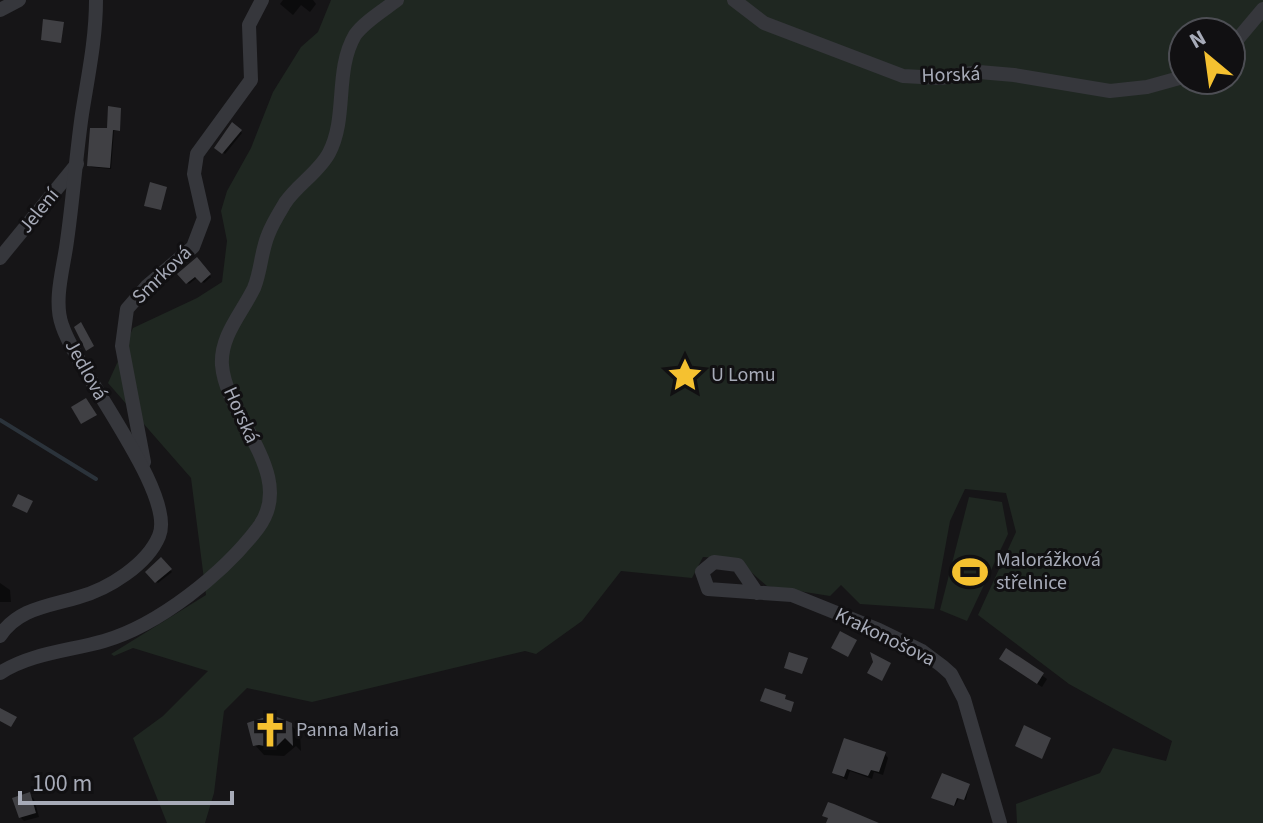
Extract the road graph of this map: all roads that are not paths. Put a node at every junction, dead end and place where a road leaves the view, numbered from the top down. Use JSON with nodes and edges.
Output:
{"nodes":[{"id":1,"x":19,"y":0,"type":"edge"},
{"id":2,"x":96,"y":0,"type":"edge"},
{"id":3,"x":262,"y":0,"type":"edge"},
{"id":4,"x":397,"y":0,"type":"edge"},
{"id":5,"x":734,"y":0,"type":"edge"},
{"id":6,"x":1263,"y":9,"type":"edge"},
{"id":7,"x":0,"y":10,"type":"edge"},
{"id":8,"x":1247,"y":28,"type":"edge"},
{"id":9,"x":1167,"y":81,"type":"edge"},
{"id":10,"x":78,"y":164,"type":"junction"},
{"id":11,"x":0,"y":258,"type":"edge"},
{"id":12,"x":147,"y":475,"type":"junction"},
{"id":13,"x":757,"y":593,"type":"dead end"},
{"id":14,"x":0,"y":636,"type":"edge"},
{"id":15,"x":0,"y":673,"type":"edge"},
{"id":16,"x":1000,"y":823,"type":"edge"}],
"edges":[{"from":1,"to":7,"type":"street"},
{"from":2,"to":10,"type":"street","name":"Jedlová"},
{"from":3,"to":12,"type":"street","name":"Smrková"},
{"from":4,"to":15,"type":"street","name":"Horská"},
{"from":5,"to":9,"type":"street","name":"Horská"},
{"from":6,"to":8,"type":"street"},
{"from":10,"to":11,"type":"street","name":"Jelení"},
{"from":10,"to":12,"type":"street","name":"Jedlová"},
{"from":12,"to":14,"type":"street","name":"Jedlová"},
{"from":13,"to":16,"type":"street","name":"Krakonošova"}]}
